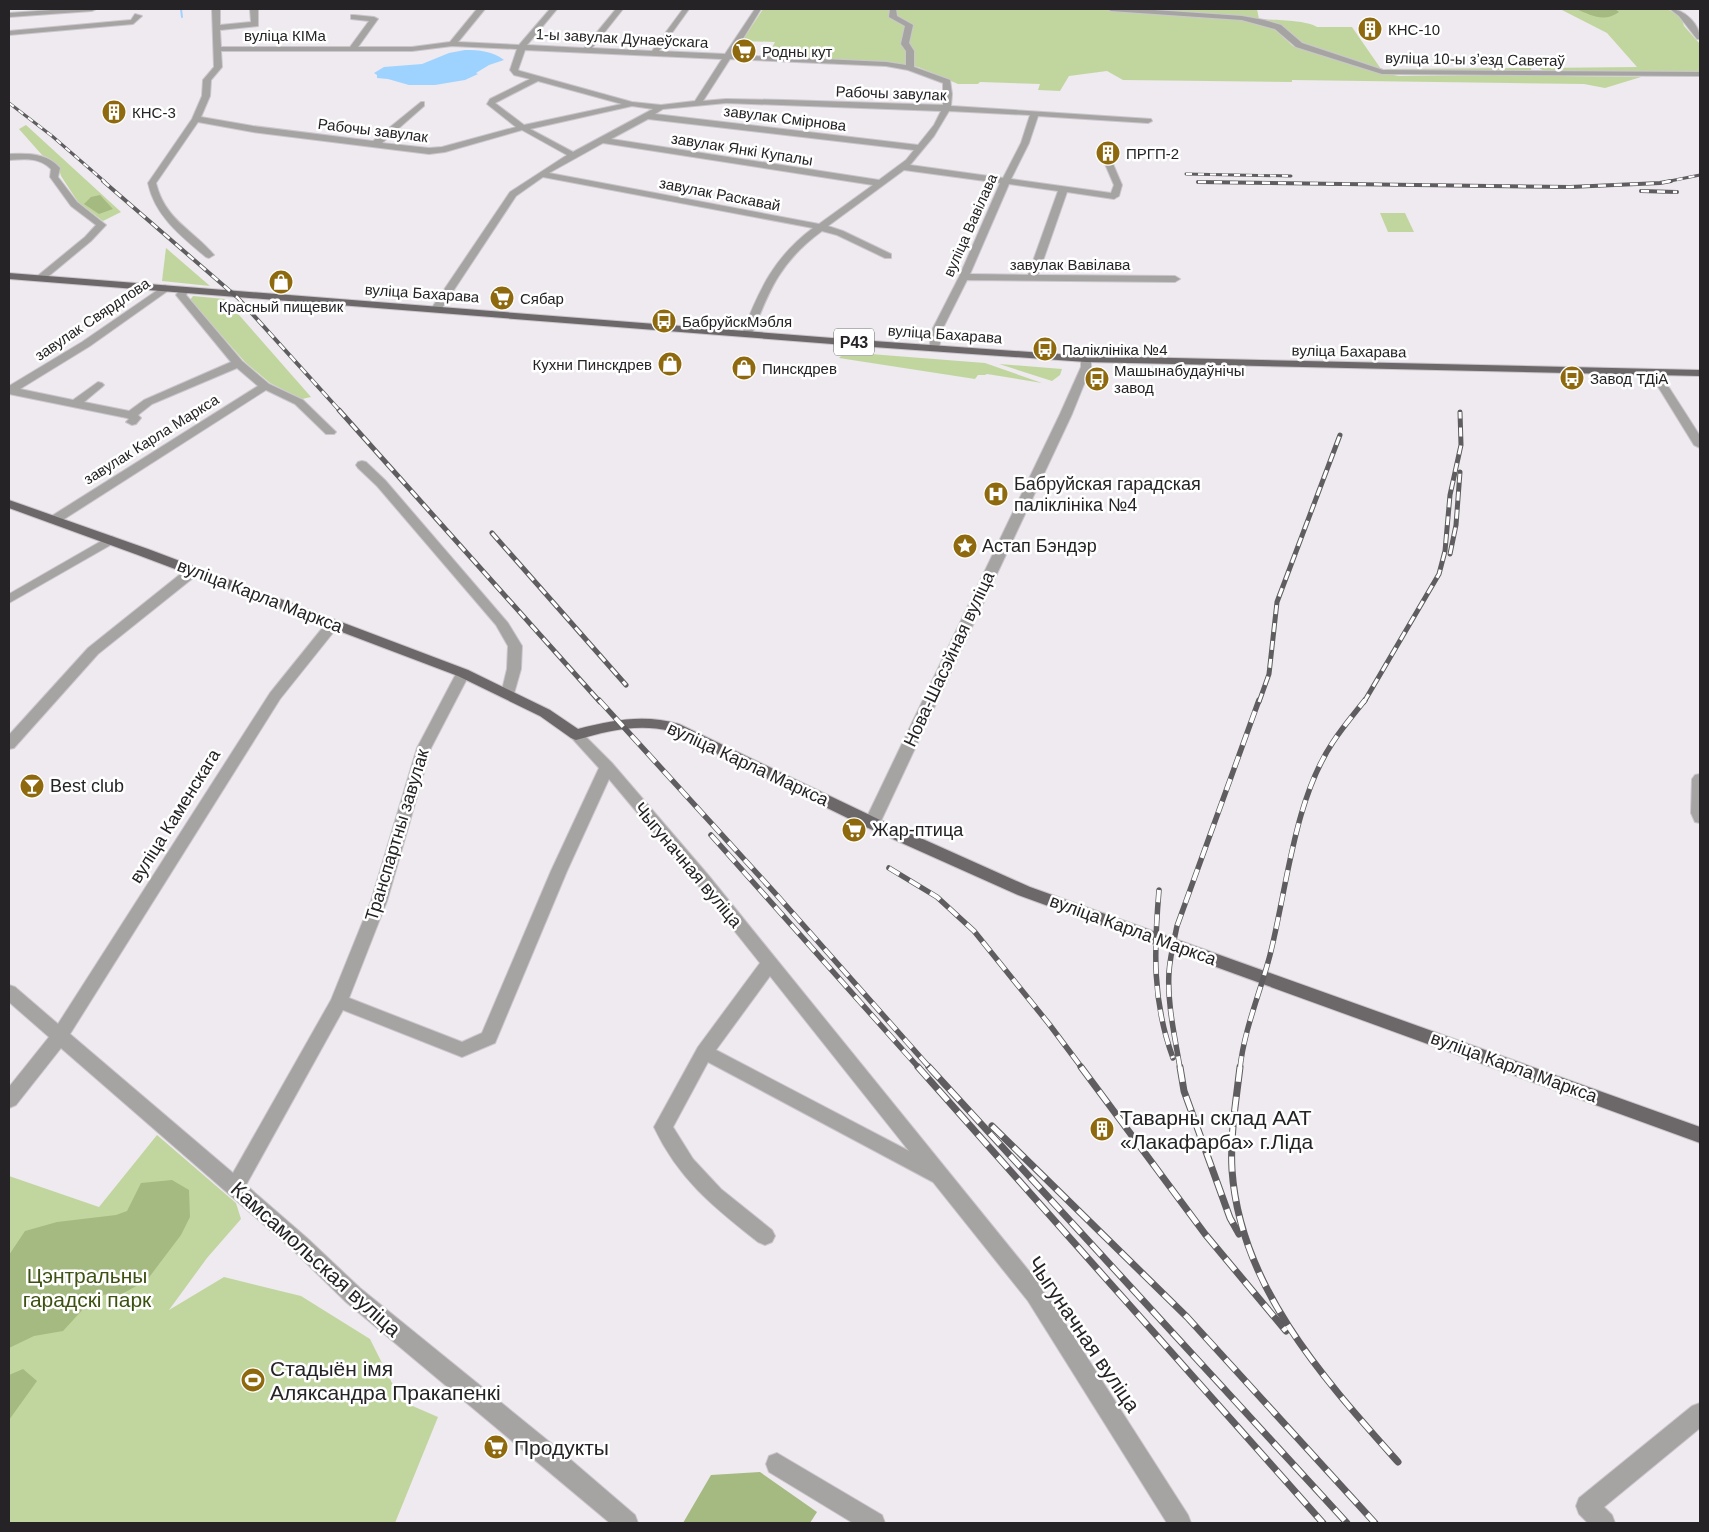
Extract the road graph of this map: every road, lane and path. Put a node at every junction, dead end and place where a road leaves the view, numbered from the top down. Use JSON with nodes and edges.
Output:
{"nodes":[{"id":1,"x":92,"y":9,"type":"edge"},
{"id":2,"x":216,"y":9,"type":"edge"},
{"id":3,"x":254,"y":9,"type":"edge"},
{"id":4,"x":481,"y":9,"type":"edge"},
{"id":5,"x":554,"y":9,"type":"edge"},
{"id":6,"x":620,"y":9,"type":"edge"},
{"id":7,"x":686,"y":9,"type":"edge"},
{"id":8,"x":758,"y":9,"type":"edge"},
{"id":9,"x":892,"y":9,"type":"edge"},
{"id":10,"x":1111,"y":9,"type":"edge"},
{"id":11,"x":1673,"y":9,"type":"edge"},
{"id":12,"x":9,"y":15,"type":"edge"},
{"id":13,"x":138,"y":16,"type":"dead end"},
{"id":14,"x":354,"y":17,"type":"dead end"},
{"id":15,"x":216,"y":28,"type":"junction"},
{"id":16,"x":9,"y":33,"type":"edge"},
{"id":17,"x":1700,"y":37,"type":"edge"},
{"id":18,"x":452,"y":44,"type":"junction"},
{"id":19,"x":522,"y":46,"type":"junction"},
{"id":20,"x":218,"y":49,"type":"junction"},
{"id":21,"x":352,"y":49,"type":"junction"},
{"id":22,"x":587,"y":49,"type":"junction"},
{"id":23,"x":654,"y":53,"type":"junction"},
{"id":24,"x":726,"y":57,"type":"junction"},
{"id":25,"x":910,"y":68,"type":"junction"},
{"id":26,"x":1700,"y":74,"type":"edge"},
{"id":27,"x":538,"y":78,"type":"junction"},
{"id":28,"x":421,"y":104,"type":"dead end"},
{"id":29,"x":632,"y":104,"type":"junction"},
{"id":30,"x":697,"y":104,"type":"junction"},
{"id":31,"x":661,"y":107,"type":"junction"},
{"id":32,"x":948,"y":109,"type":"junction"},
{"id":33,"x":1035,"y":113,"type":"junction"},
{"id":34,"x":647,"y":116,"type":"junction"},
{"id":35,"x":196,"y":119,"type":"junction"},
{"id":36,"x":1148,"y":121,"type":"dead end"},
{"id":37,"x":521,"y":128,"type":"junction"},
{"id":38,"x":601,"y":140,"type":"junction"},
{"id":39,"x":374,"y":146,"type":"junction"},
{"id":40,"x":920,"y":148,"type":"junction"},
{"id":41,"x":573,"y":155,"type":"junction"},
{"id":42,"x":1111,"y":156,"type":"dead end"},
{"id":43,"x":9,"y":157,"type":"edge"},
{"id":44,"x":902,"y":167,"type":"junction"},
{"id":45,"x":542,"y":174,"type":"junction"},
{"id":46,"x":1005,"y":182,"type":"junction"},
{"id":47,"x":879,"y":183,"type":"junction"},
{"id":48,"x":1063,"y":190,"type":"junction"},
{"id":49,"x":820,"y":227,"type":"junction"},
{"id":50,"x":209,"y":255,"type":"dead end"},
{"id":51,"x":888,"y":256,"type":"dead end"},
{"id":52,"x":9,"y":276,"type":"edge"},
{"id":53,"x":964,"y":277,"type":"junction"},
{"id":54,"x":40,"y":278,"type":"junction"},
{"id":55,"x":1031,"y":279,"type":"junction"},
{"id":56,"x":1175,"y":279,"type":"dead end"},
{"id":57,"x":165,"y":288,"type":"junction"},
{"id":58,"x":185,"y":290,"type":"junction"},
{"id":59,"x":436,"y":309,"type":"junction"},
{"id":60,"x":747,"y":334,"type":"junction"},
{"id":61,"x":934,"y":348,"type":"junction"},
{"id":62,"x":1086,"y":358,"type":"junction"},
{"id":63,"x":238,"y":363,"type":"junction"},
{"id":64,"x":1654,"y":372,"type":"junction"},
{"id":65,"x":1700,"y":373,"type":"edge"},
{"id":66,"x":98,"y":385,"type":"dead end"},
{"id":67,"x":265,"y":386,"type":"junction"},
{"id":68,"x":9,"y":390,"type":"edge"},
{"id":69,"x":74,"y":404,"type":"junction"},
{"id":70,"x":330,"y":432,"type":"dead end"},
{"id":71,"x":1700,"y":444,"type":"edge"},
{"id":72,"x":362,"y":465,"type":"dead end"},
{"id":73,"x":9,"y":504,"type":"edge"},
{"id":74,"x":54,"y":520,"type":"junction"},
{"id":75,"x":110,"y":540,"type":"junction"},
{"id":76,"x":193,"y":571,"type":"junction"},
{"id":77,"x":9,"y":599,"type":"edge"},
{"id":78,"x":333,"y":624,"type":"junction"},
{"id":79,"x":463,"y":673,"type":"junction"},
{"id":80,"x":508,"y":694,"type":"junction"},
{"id":81,"x":576,"y":735,"type":"junction"},
{"id":82,"x":9,"y":744,"type":"edge"},
{"id":83,"x":606,"y":767,"type":"junction"},
{"id":84,"x":1700,"y":779,"type":"edge"},
{"id":85,"x":1700,"y":818,"type":"edge"},
{"id":86,"x":872,"y":823,"type":"junction"},
{"id":87,"x":769,"y":964,"type":"junction"},
{"id":88,"x":9,"y":992,"type":"edge"},
{"id":89,"x":339,"y":1001,"type":"junction"},
{"id":90,"x":60,"y":1036,"type":"junction"},
{"id":91,"x":704,"y":1052,"type":"junction"},
{"id":92,"x":9,"y":1100,"type":"edge"},
{"id":93,"x":1700,"y":1135,"type":"edge"},
{"id":94,"x":941,"y":1177,"type":"junction"},
{"id":95,"x":235,"y":1187,"type":"junction"},
{"id":96,"x":765,"y":1236,"type":"dead end"},
{"id":97,"x":1700,"y":1414,"type":"edge"},
{"id":98,"x":777,"y":1464,"type":"dead end"},
{"id":99,"x":627,"y":1523,"type":"edge"},
{"id":100,"x":874,"y":1523,"type":"edge"},
{"id":101,"x":1180,"y":1523,"type":"edge"},
{"id":102,"x":1604,"y":1523,"type":"edge"}],
"edges":[{"from":1,"to":12,"type":"street"},
{"from":2,"to":15,"type":"street"},
{"from":3,"to":15,"type":"street"},
{"from":4,"to":18,"type":"street"},
{"from":5,"to":19,"type":"street"},
{"from":6,"to":22,"type":"street"},
{"from":7,"to":23,"type":"street"},
{"from":8,"to":24,"type":"street"},
{"from":9,"to":25,"type":"street"},
{"from":10,"to":26,"type":"street","name":"вуліца 10-ы зʼезд Саветаў"},
{"from":11,"to":17,"type":"street"},
{"from":13,"to":16,"type":"street"},
{"from":14,"to":21,"type":"street"},
{"from":15,"to":20,"type":"street"},
{"from":18,"to":19,"type":"street","name":"1-ы завулак Дунаеўскага"},
{"from":18,"to":21,"type":"street","name":"вуліца КІМа"},
{"from":19,"to":22,"type":"street","name":"1-ы завулак Дунаеўскага"},
{"from":19,"to":27,"type":"street","name":"Рабочы завулак"},
{"from":20,"to":21,"type":"street","name":"вуліца КІМа"},
{"from":20,"to":35,"type":"street"},
{"from":22,"to":23,"type":"street","name":"1-ы завулак Дунаеўскага"},
{"from":23,"to":24,"type":"street","name":"1-ы завулак Дунаеўскага"},
{"from":24,"to":25,"type":"street","name":"1-ы завулак Дунаеўскага"},
{"from":24,"to":30,"type":"street"},
{"from":25,"to":32,"type":"street","name":"1-ы завулак Дунаеўскага"},
{"from":27,"to":29,"type":"street","name":"Рабочы завулак"},
{"from":27,"to":37,"type":"street"},
{"from":28,"to":39,"type":"street"},
{"from":29,"to":31,"type":"street","name":"Рабочы завулак"},
{"from":29,"to":37,"type":"street","name":"Рабочы завулак"},
{"from":30,"to":31,"type":"street","name":"Рабочы завулак"},
{"from":30,"to":32,"type":"street","name":"Рабочы завулак"},
{"from":31,"to":34,"type":"street"},
{"from":32,"to":33,"type":"street","name":"Рабочы завулак"},
{"from":32,"to":40,"type":"street"},
{"from":33,"to":36,"type":"street","name":"Рабочы завулак"},
{"from":33,"to":46,"type":"street","name":"вуліца Вавілава"},
{"from":34,"to":38,"type":"street"},
{"from":34,"to":40,"type":"street","name":"завулак Смірнова"},
{"from":35,"to":39,"type":"street","name":"Рабочы завулак"},
{"from":35,"to":50,"type":"street"},
{"from":37,"to":39,"type":"street","name":"Рабочы завулак"},
{"from":37,"to":41,"type":"street"},
{"from":38,"to":41,"type":"street"},
{"from":38,"to":47,"type":"street","name":"завулак Янкі Купалы"},
{"from":40,"to":44,"type":"street"},
{"from":41,"to":45,"type":"street"},
{"from":42,"to":48,"type":"street"},
{"from":43,"to":54,"type":"street"},
{"from":44,"to":46,"type":"street"},
{"from":44,"to":47,"type":"street"},
{"from":45,"to":49,"type":"street","name":"завулак Раскавай"},
{"from":45,"to":59,"type":"street"},
{"from":46,"to":48,"type":"street"},
{"from":46,"to":53,"type":"street","name":"вуліца Вавілава"},
{"from":47,"to":49,"type":"street"},
{"from":48,"to":55,"type":"street"},
{"from":49,"to":51,"type":"street","name":"завулак Раскавай"},
{"from":49,"to":60,"type":"street"},
{"from":52,"to":54,"type":"main road","name":"вуліца Бахарава","number":"Р43"},
{"from":53,"to":55,"type":"street","name":"завулак Вавілава"},
{"from":53,"to":61,"type":"street","name":"вуліца Вавілава"},
{"from":54,"to":57,"type":"main road","name":"вуліца Бахарава","number":"Р43"},
{"from":55,"to":56,"type":"street","name":"завулак Вавілава"},
{"from":57,"to":58,"type":"main road","name":"вуліца Бахарава","number":"Р43"},
{"from":57,"to":68,"type":"street","name":"завулак Свярдлова"},
{"from":58,"to":59,"type":"main road","name":"вуліца Бахарава","number":"Р43"},
{"from":58,"to":63,"type":"street"},
{"from":59,"to":60,"type":"main road","name":"вуліца Бахарава","number":"Р43"},
{"from":60,"to":61,"type":"main road","name":"вуліца Бахарава","number":"Р43"},
{"from":61,"to":62,"type":"main road","name":"вуліца Бахарава","number":"Р43"},
{"from":62,"to":64,"type":"main road","name":"вуліца Бахарава","number":"Р43"},
{"from":62,"to":86,"type":"street","name":"Нова-Шасэйная вуліца"},
{"from":63,"to":67,"type":"street"},
{"from":63,"to":69,"type":"street","name":"завулак Свярдлова"},
{"from":64,"to":65,"type":"main road","name":"вуліца Бахарава","number":"Р43"},
{"from":64,"to":71,"type":"street"},
{"from":66,"to":69,"type":"street"},
{"from":67,"to":70,"type":"street"},
{"from":67,"to":74,"type":"street","name":"завулак Карла Маркса"},
{"from":68,"to":69,"type":"street","name":"завулак Свярдлова"},
{"from":72,"to":80,"type":"street"},
{"from":73,"to":74,"type":"main road","name":"вуліца Карла Маркса"},
{"from":74,"to":75,"type":"main road","name":"вуліца Карла Маркса"},
{"from":75,"to":76,"type":"main road","name":"вуліца Карла Маркса"},
{"from":75,"to":77,"type":"street"},
{"from":76,"to":78,"type":"main road","name":"вуліца Карла Маркса"},
{"from":76,"to":82,"type":"street"},
{"from":78,"to":79,"type":"main road","name":"вуліца Карла Маркса"},
{"from":78,"to":90,"type":"street","name":"вуліца Каменскага"},
{"from":79,"to":80,"type":"main road","name":"вуліца Карла Маркса"},
{"from":79,"to":89,"type":"street","name":"Транспартны завулак"},
{"from":80,"to":81,"type":"main road","name":"вуліца Карла Маркса"},
{"from":81,"to":83,"type":"street","name":"вуліца Карла Маркса"},
{"from":81,"to":86,"type":"main road","name":"вуліца Карла Маркса"},
{"from":83,"to":87,"type":"street","name":"Чыгуначная вуліца"},
{"from":83,"to":89,"type":"street"},
{"from":84,"to":85,"type":"street"},
{"from":86,"to":93,"type":"main road","name":"вуліца Карла Маркса"},
{"from":87,"to":91,"type":"street"},
{"from":87,"to":94,"type":"street","name":"Чыгуначная вуліца"},
{"from":88,"to":90,"type":"street","name":"Камсамольская вуліца"},
{"from":89,"to":95,"type":"street","name":"Транспартны завулак"},
{"from":90,"to":92,"type":"street","name":"вуліца Каменскага"},
{"from":90,"to":95,"type":"street","name":"Камсамольская вуліца"},
{"from":91,"to":94,"type":"street","name":"Чыгуначная вуліца"},
{"from":91,"to":96,"type":"street"},
{"from":94,"to":101,"type":"street","name":"Чыгуначная вуліца"},
{"from":95,"to":99,"type":"street","name":"Камсамольская вуліца"},
{"from":97,"to":102,"type":"street"},
{"from":98,"to":100,"type":"street"}]}
